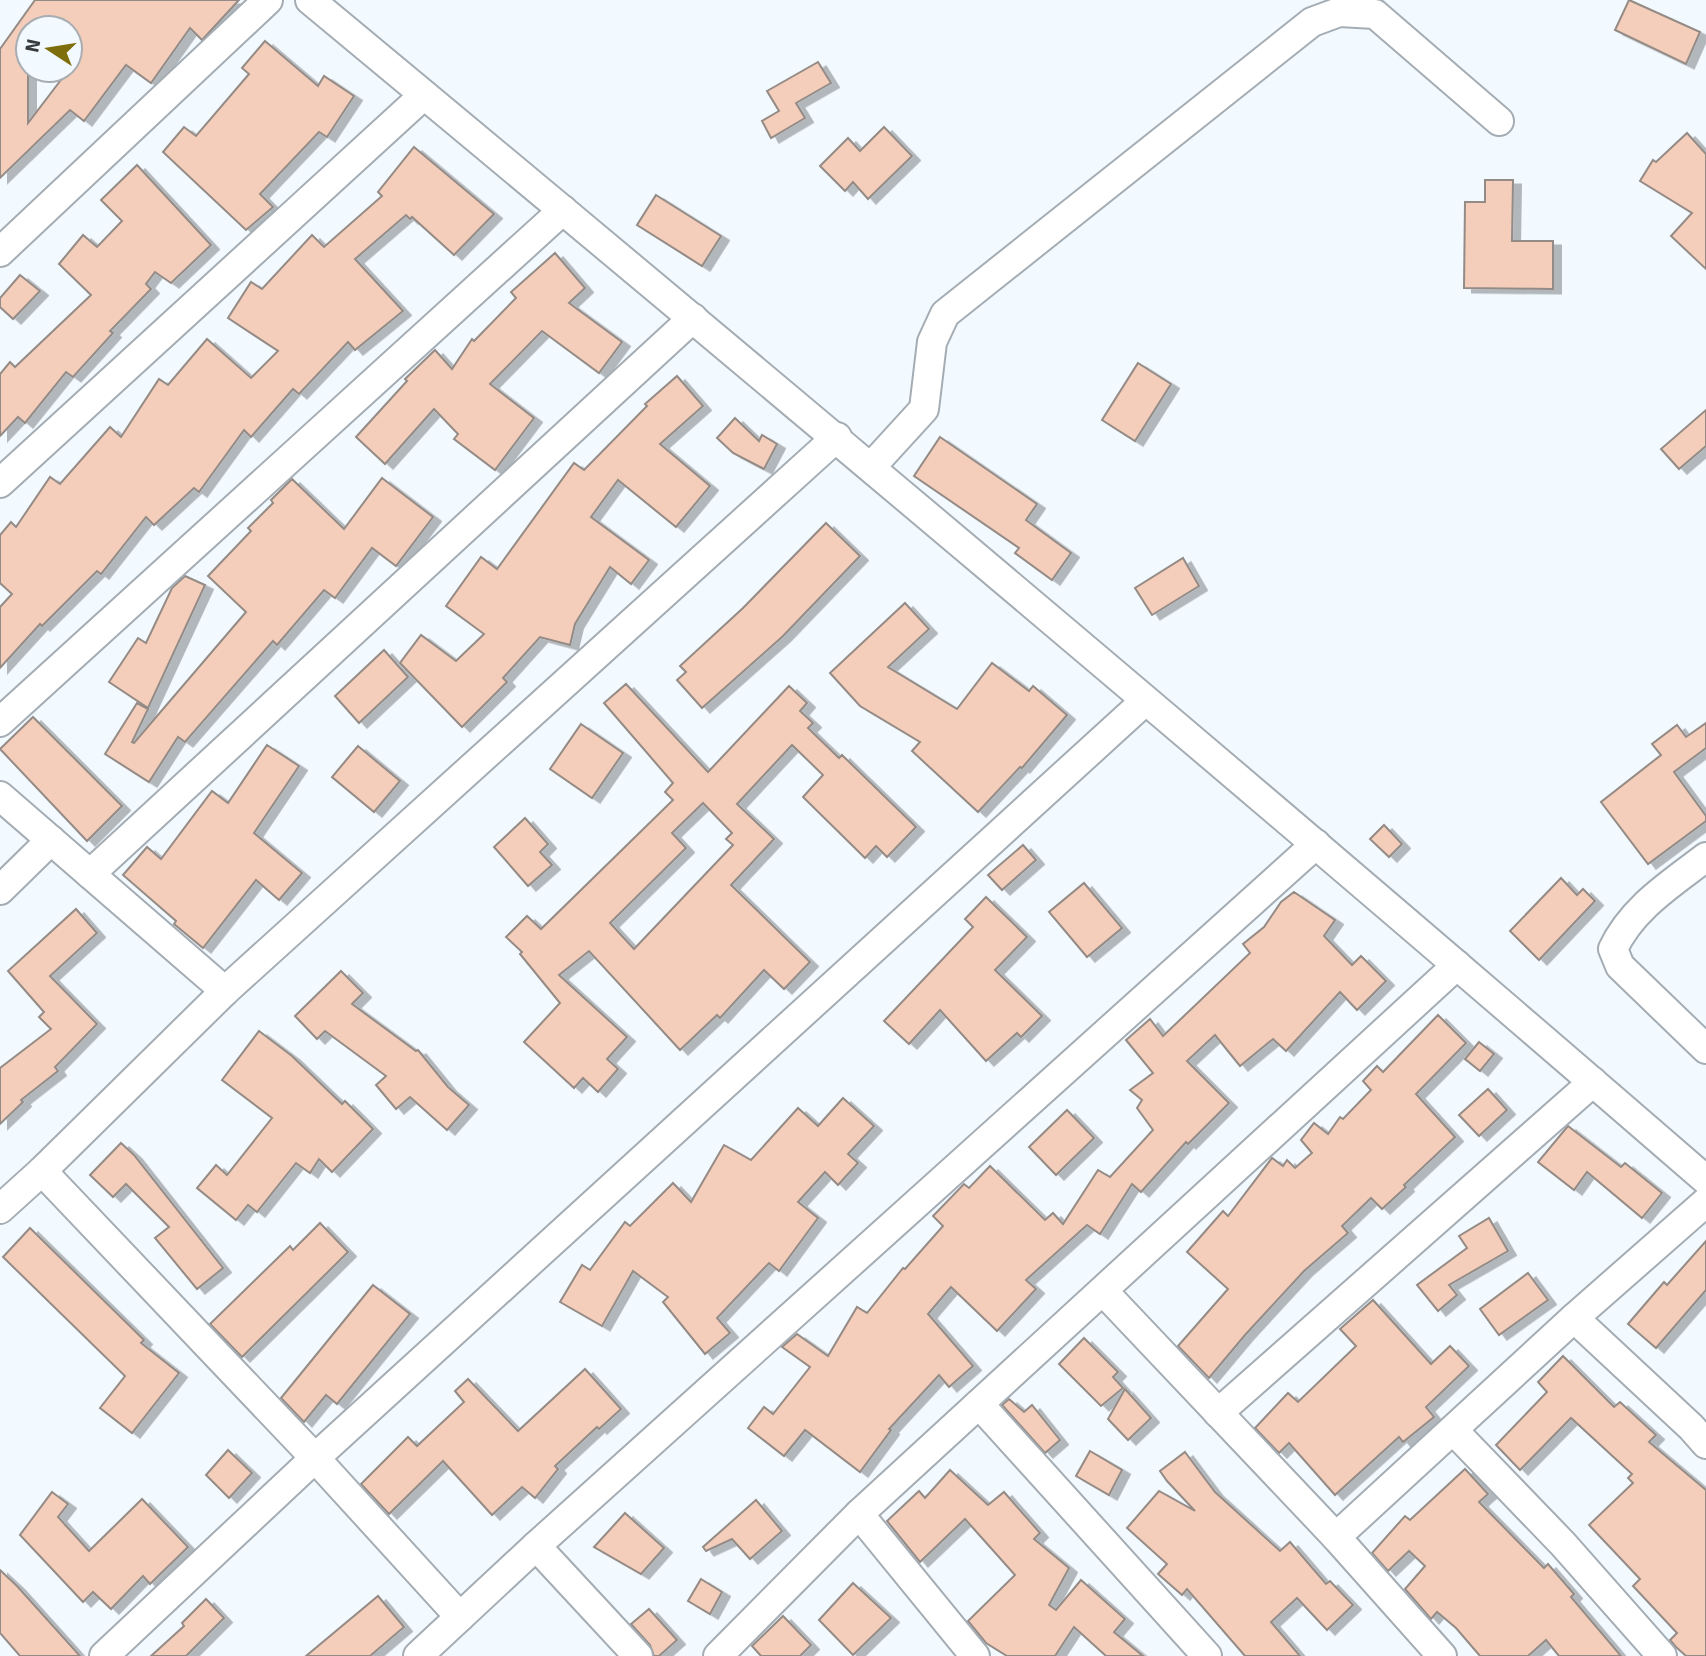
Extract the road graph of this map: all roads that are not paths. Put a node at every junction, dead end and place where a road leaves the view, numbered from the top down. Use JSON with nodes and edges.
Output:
{"nodes":[{"id":1,"x":268,"y":0,"type":"edge"},
{"id":2,"x":310,"y":0,"type":"edge"},
{"id":3,"x":424,"y":95,"type":"junction"},
{"id":4,"x":1499,"y":121,"type":"dead end"},
{"id":5,"x":563,"y":210,"type":"junction"},
{"id":6,"x":0,"y":252,"type":"edge"},
{"id":7,"x":693,"y":318,"type":"junction"},
{"id":8,"x":836,"y":437,"type":"junction"},
{"id":9,"x":871,"y":467,"type":"junction"},
{"id":10,"x":0,"y":482,"type":"edge"},
{"id":11,"x":1145,"y":701,"type":"junction"},
{"id":12,"x":0,"y":722,"type":"edge"},
{"id":13,"x":0,"y":796,"type":"edge"},
{"id":14,"x":51,"y":840,"type":"junction"},
{"id":15,"x":1315,"y":844,"type":"junction"},
{"id":16,"x":1706,"y":857,"type":"edge"},
{"id":17,"x":90,"y":874,"type":"junction"},
{"id":18,"x":0,"y":890,"type":"edge"},
{"id":19,"x":1457,"y":965,"type":"junction"},
{"id":20,"x":225,"y":991,"type":"junction"},
{"id":21,"x":1706,"y":1049,"type":"edge"},
{"id":22,"x":1593,"y":1082,"type":"junction"},
{"id":23,"x":41,"y":1171,"type":"junction"},
{"id":24,"x":1706,"y":1180,"type":"edge"},
{"id":25,"x":1706,"y":1202,"type":"edge"},
{"id":26,"x":0,"y":1209,"type":"edge"},
{"id":27,"x":1103,"y":1291,"type":"junction"},
{"id":28,"x":1574,"y":1318,"type":"junction"},
{"id":29,"x":979,"y":1404,"type":"junction"},
{"id":30,"x":1218,"y":1413,"type":"junction"},
{"id":31,"x":1453,"y":1430,"type":"junction"},
{"id":32,"x":1706,"y":1444,"type":"edge"},
{"id":33,"x":315,"y":1458,"type":"junction"},
{"id":34,"x":859,"y":1514,"type":"junction"},
{"id":35,"x":1336,"y":1537,"type":"junction"},
{"id":36,"x":536,"y":1546,"type":"junction"},
{"id":37,"x":460,"y":1617,"type":"junction"},
{"id":38,"x":114,"y":1653,"type":"edge"},
{"id":39,"x":418,"y":1656,"type":"edge"},
{"id":40,"x":638,"y":1656,"type":"edge"},
{"id":41,"x":718,"y":1656,"type":"edge"},
{"id":42,"x":975,"y":1656,"type":"edge"},
{"id":43,"x":1207,"y":1656,"type":"edge"},
{"id":44,"x":1442,"y":1656,"type":"edge"},
{"id":45,"x":1662,"y":1656,"type":"edge"}],
"edges":[{"from":1,"to":6,"type":"street"},
{"from":2,"to":3,"type":"street"},
{"from":3,"to":5,"type":"street"},
{"from":3,"to":10,"type":"street"},
{"from":4,"to":9,"type":"street"},
{"from":5,"to":7,"type":"street"},
{"from":5,"to":12,"type":"street"},
{"from":7,"to":8,"type":"street"},
{"from":7,"to":17,"type":"street"},
{"from":8,"to":9,"type":"street"},
{"from":8,"to":20,"type":"street"},
{"from":9,"to":11,"type":"street"},
{"from":11,"to":15,"type":"street"},
{"from":11,"to":33,"type":"street"},
{"from":13,"to":14,"type":"street"},
{"from":14,"to":17,"type":"street"},
{"from":14,"to":18,"type":"street"},
{"from":15,"to":19,"type":"street"},
{"from":15,"to":36,"type":"street"},
{"from":16,"to":21,"type":"street"},
{"from":17,"to":20,"type":"street"},
{"from":19,"to":22,"type":"street"},
{"from":19,"to":27,"type":"street"},
{"from":20,"to":23,"type":"street"},
{"from":22,"to":24,"type":"street"},
{"from":22,"to":30,"type":"street"},
{"from":23,"to":26,"type":"street"},
{"from":23,"to":33,"type":"street"},
{"from":25,"to":28,"type":"street"},
{"from":27,"to":29,"type":"street"},
{"from":27,"to":30,"type":"street"},
{"from":28,"to":31,"type":"street"},
{"from":28,"to":32,"type":"street"},
{"from":29,"to":34,"type":"street"},
{"from":29,"to":43,"type":"street"},
{"from":30,"to":35,"type":"street"},
{"from":31,"to":35,"type":"street"},
{"from":31,"to":45,"type":"street"},
{"from":33,"to":37,"type":"street"},
{"from":33,"to":38,"type":"street"},
{"from":34,"to":41,"type":"street"},
{"from":34,"to":42,"type":"street"},
{"from":35,"to":44,"type":"street"},
{"from":36,"to":37,"type":"street"},
{"from":36,"to":40,"type":"street"},
{"from":37,"to":39,"type":"street"}]}
